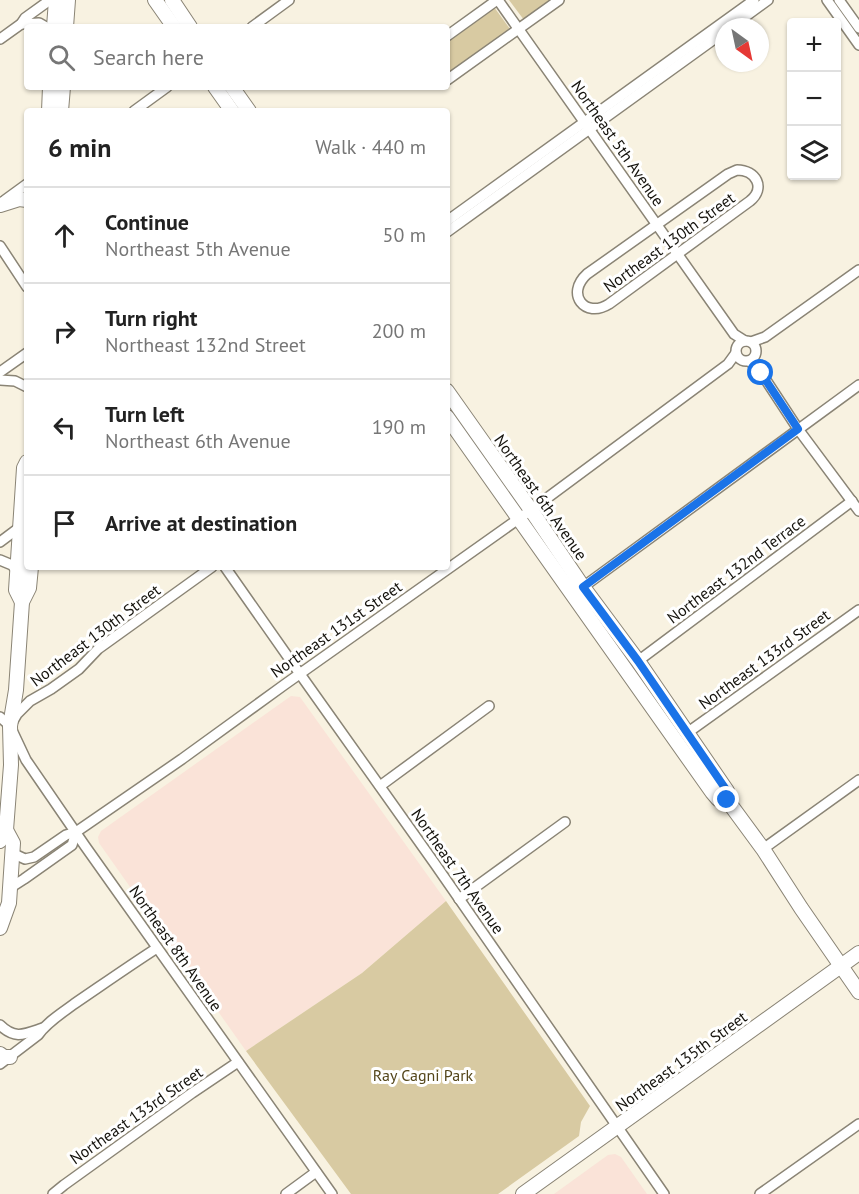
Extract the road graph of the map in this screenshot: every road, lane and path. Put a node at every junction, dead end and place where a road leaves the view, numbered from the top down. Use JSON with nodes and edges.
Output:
{"nodes":[{"id":1,"x":50,"y":0,"type":"edge"},
{"id":2,"x":56,"y":0,"type":"edge"},
{"id":3,"x":68,"y":0,"type":"edge"},
{"id":4,"x":155,"y":0,"type":"edge"},
{"id":5,"x":172,"y":0,"type":"edge"},
{"id":6,"x":289,"y":0,"type":"edge"},
{"id":7,"x":498,"y":0,"type":"edge"},
{"id":8,"x":559,"y":0,"type":"edge"},
{"id":9,"x":754,"y":0,"type":"edge"},
{"id":10,"x":768,"y":0,"type":"edge"},
{"id":11,"x":827,"y":0,"type":"edge"},
{"id":12,"x":839,"y":0,"type":"edge"},
{"id":13,"x":743,"y":18,"type":"edge"},
{"id":14,"x":21,"y":24,"type":"junction"},
{"id":15,"x":41,"y":24,"type":"edge"},
{"id":16,"x":54,"y":24,"type":"edge"},
{"id":17,"x":66,"y":24,"type":"edge"},
{"id":18,"x":172,"y":24,"type":"edge"},
{"id":19,"x":188,"y":24,"type":"edge"},
{"id":20,"x":256,"y":24,"type":"edge"},
{"id":21,"x":859,"y":28,"type":"edge"},
{"id":22,"x":519,"y":29,"type":"junction"},
{"id":23,"x":450,"y":34,"type":"edge"},
{"id":24,"x":715,"y":38,"type":"edge"},
{"id":25,"x":0,"y":39,"type":"edge"},
{"id":26,"x":859,"y":45,"type":"edge"},
{"id":27,"x":450,"y":78,"type":"edge"},
{"id":28,"x":50,"y":90,"type":"edge"},
{"id":29,"x":63,"y":90,"type":"edge"},
{"id":30,"x":163,"y":90,"type":"edge"},
{"id":31,"x":217,"y":90,"type":"edge"},
{"id":32,"x":234,"y":90,"type":"edge"},
{"id":33,"x":49,"y":108,"type":"edge"},
{"id":34,"x":61,"y":108,"type":"edge"},
{"id":35,"x":138,"y":108,"type":"edge"},
{"id":36,"x":230,"y":108,"type":"edge"},
{"id":37,"x":247,"y":108,"type":"edge"},
{"id":38,"x":587,"y":125,"type":"junction"},
{"id":39,"x":24,"y":186,"type":"edge"},
{"id":40,"x":24,"y":200,"type":"edge"},
{"id":41,"x":0,"y":204,"type":"edge"},
{"id":42,"x":450,"y":219,"type":"edge"},
{"id":43,"x":657,"y":225,"type":"junction"},
{"id":44,"x":450,"y":230,"type":"edge"},
{"id":45,"x":0,"y":246,"type":"edge"},
{"id":46,"x":679,"y":255,"type":"junction"},
{"id":47,"x":859,"y":270,"type":"edge"},
{"id":48,"x":24,"y":282,"type":"edge"},
{"id":49,"x":746,"y":351,"type":"junction"},
{"id":50,"x":24,"y":355,"type":"edge"},
{"id":51,"x":0,"y":372,"type":"edge"},
{"id":52,"x":0,"y":380,"type":"edge"},
{"id":53,"x":859,"y":385,"type":"edge"},
{"id":54,"x":24,"y":386,"type":"edge"},
{"id":55,"x":450,"y":396,"type":"edge"},
{"id":56,"x":450,"y":421,"type":"edge"},
{"id":57,"x":798,"y":429,"type":"junction"},
{"id":58,"x":24,"y":468,"type":"edge"},
{"id":59,"x":852,"y":501,"type":"junction"},
{"id":60,"x":859,"y":511,"type":"edge"},
{"id":61,"x":526,"y":514,"type":"junction"},
{"id":62,"x":20,"y":527,"type":"junction"},
{"id":63,"x":0,"y":542,"type":"edge"},
{"id":64,"x":0,"y":560,"type":"edge"},
{"id":65,"x":450,"y":568,"type":"edge"},
{"id":66,"x":24,"y":569,"type":"edge"},
{"id":67,"x":208,"y":570,"type":"edge"},
{"id":68,"x":227,"y":570,"type":"edge"},
{"id":69,"x":447,"y":570,"type":"edge"},
{"id":70,"x":583,"y":587,"type":"junction"},
{"id":71,"x":859,"y":610,"type":"edge"},
{"id":72,"x":638,"y":661,"type":"junction"},
{"id":73,"x":300,"y":674,"type":"junction"},
{"id":74,"x":489,"y":706,"type":"dead end"},
{"id":75,"x":662,"y":722,"type":"junction"},
{"id":76,"x":3,"y":723,"type":"edge"},
{"id":77,"x":687,"y":733,"type":"junction"},
{"id":78,"x":859,"y":780,"type":"edge"},
{"id":79,"x":380,"y":786,"type":"junction"},
{"id":80,"x":727,"y":800,"type":"junction"},
{"id":81,"x":565,"y":822,"type":"dead end"},
{"id":82,"x":76,"y":832,"type":"junction"},
{"id":83,"x":3,"y":835,"type":"edge"},
{"id":84,"x":763,"y":849,"type":"junction"},
{"id":85,"x":12,"y":853,"type":"junction"},
{"id":86,"x":10,"y":888,"type":"junction"},
{"id":87,"x":459,"y":898,"type":"junction"},
{"id":88,"x":0,"y":928,"type":"edge"},
{"id":89,"x":157,"y":948,"type":"junction"},
{"id":90,"x":859,"y":953,"type":"edge"},
{"id":91,"x":842,"y":966,"type":"junction"},
{"id":92,"x":859,"y":992,"type":"edge"},
{"id":93,"x":0,"y":1025,"type":"edge"},
{"id":94,"x":42,"y":1028,"type":"junction"},
{"id":95,"x":3,"y":1059,"type":"edge"},
{"id":96,"x":238,"y":1062,"type":"junction"},
{"id":97,"x":859,"y":1124,"type":"edge"},
{"id":98,"x":617,"y":1127,"type":"junction"},
{"id":99,"x":316,"y":1172,"type":"junction"},
{"id":100,"x":53,"y":1194,"type":"edge"},
{"id":101,"x":286,"y":1194,"type":"edge"},
{"id":102,"x":332,"y":1194,"type":"edge"},
{"id":103,"x":523,"y":1194,"type":"edge"},
{"id":104,"x":664,"y":1194,"type":"edge"},
{"id":105,"x":760,"y":1194,"type":"edge"}],
"edges":[{"from":1,"to":14,"type":"street"},
{"from":2,"to":16,"type":"main road"},
{"from":3,"to":17,"type":"main road"},
{"from":4,"to":18,"type":"main road"},
{"from":5,"to":19,"type":"main road"},
{"from":6,"to":20,"type":"street"},
{"from":7,"to":22,"type":"street","name":"Northeast 5th Avenue"},
{"from":7,"to":23,"type":"street"},
{"from":8,"to":22,"type":"street"},
{"from":9,"to":38,"type":"street"},
{"from":10,"to":13,"type":"street"},
{"from":11,"to":26,"type":"street"},
{"from":12,"to":21,"type":"street"},
{"from":14,"to":15,"type":"street"},
{"from":14,"to":25,"type":"street"},
{"from":22,"to":27,"type":"street"},
{"from":22,"to":38,"type":"street","name":"Northeast 5th Avenue"},
{"from":24,"to":38,"type":"street"},
{"from":28,"to":33,"type":"main road"},
{"from":29,"to":34,"type":"main road"},
{"from":30,"to":35,"type":"street"},
{"from":31,"to":36,"type":"main road"},
{"from":32,"to":37,"type":"main road"},
{"from":38,"to":42,"type":"street"},
{"from":38,"to":43,"type":"street","name":"Northeast 5th Avenue"},
{"from":38,"to":44,"type":"street"},
{"from":39,"to":41,"type":"street"},
{"from":40,"to":41,"type":"main road"},
{"from":43,"to":46,"type":"street","name":"Northeast 5th Avenue"},
{"from":43,"to":46,"type":"street","name":"Northeast 130th Street"},
{"from":43,"to":46,"type":"street","name":"Northeast 130th Street"},
{"from":45,"to":48,"type":"street"},
{"from":46,"to":49,"type":"street","name":"Northeast 5th Avenue"},
{"from":47,"to":49,"type":"street","name":"Northeast 131st Street"},
{"from":49,"to":57,"type":"street","name":"Northeast 5th Avenue"},
{"from":49,"to":61,"type":"street","name":"Northeast 131st Street"},
{"from":50,"to":51,"type":"street"},
{"from":52,"to":54,"type":"street"},
{"from":53,"to":57,"type":"street"},
{"from":55,"to":61,"type":"main road","name":"Northeast 6th Avenue"},
{"from":56,"to":61,"type":"main road","name":"Northeast 6th Avenue"},
{"from":57,"to":59,"type":"street","name":"Northeast 5th Avenue"},
{"from":57,"to":70,"type":"street"},
{"from":58,"to":62,"type":"main road"},
{"from":59,"to":60,"type":"street","name":"Northeast 5th Avenue"},
{"from":59,"to":72,"type":"street","name":"Northeast 132nd Terrace"},
{"from":61,"to":65,"type":"street","name":"Northeast 131st Street"},
{"from":61,"to":70,"type":"main road","name":"Northeast 6th Avenue"},
{"from":61,"to":75,"type":"main road","name":"Northeast 6th Avenue"},
{"from":62,"to":63,"type":"street"},
{"from":62,"to":66,"type":"main road"},
{"from":64,"to":66,"type":"street"},
{"from":66,"to":76,"type":"main road"},
{"from":67,"to":76,"type":"street","name":"Northeast 130th Street"},
{"from":68,"to":73,"type":"street","name":"Northeast 7th Avenue"},
{"from":69,"to":73,"type":"street","name":"Northeast 131st Street"},
{"from":70,"to":72,"type":"main road","name":"Northeast 6th Avenue"},
{"from":71,"to":77,"type":"street","name":"Northeast 133rd Street"},
{"from":72,"to":77,"type":"main road","name":"Northeast 6th Avenue"},
{"from":73,"to":79,"type":"street","name":"Northeast 7th Avenue"},
{"from":73,"to":82,"type":"street","name":"Northeast 131st Street"},
{"from":74,"to":79,"type":"street"},
{"from":75,"to":77,"type":"main road"},
{"from":75,"to":80,"type":"main road","name":"Northeast 6th Avenue"},
{"from":76,"to":82,"type":"street","name":"Northeast 8th Avenue"},
{"from":76,"to":83,"type":"main road"},
{"from":77,"to":80,"type":"main road","name":"Northeast 6th Avenue"},
{"from":78,"to":84,"type":"street"},
{"from":79,"to":87,"type":"street","name":"Northeast 7th Avenue"},
{"from":80,"to":84,"type":"main road","name":"Northeast 6th Avenue"},
{"from":81,"to":87,"type":"street"},
{"from":82,"to":85,"type":"street","name":"Northeast 131st Street"},
{"from":82,"to":86,"type":"street","name":"Northeast 131st Street"},
{"from":82,"to":89,"type":"street","name":"Northeast 8th Avenue"},
{"from":83,"to":85,"type":"main road"},
{"from":84,"to":91,"type":"main road","name":"Northeast 6th Avenue"},
{"from":85,"to":86,"type":"main road"},
{"from":86,"to":88,"type":"main road"},
{"from":87,"to":98,"type":"street","name":"Northeast 7th Avenue"},
{"from":89,"to":94,"type":"street"},
{"from":89,"to":96,"type":"street","name":"Northeast 8th Avenue"},
{"from":90,"to":91,"type":"main road","name":"Northeast 135th Street"},
{"from":91,"to":92,"type":"main road","name":"Northeast 6th Avenue"},
{"from":91,"to":98,"type":"main road","name":"Northeast 135th Street"},
{"from":93,"to":94,"type":"street"},
{"from":94,"to":95,"type":"street"},
{"from":96,"to":99,"type":"street","name":"Northeast 8th Avenue"},
{"from":96,"to":100,"type":"street","name":"Northeast 133rd Street"},
{"from":97,"to":105,"type":"street"},
{"from":98,"to":103,"type":"main road","name":"Northeast 135th Street"},
{"from":98,"to":104,"type":"street","name":"Northeast 7th Avenue"},
{"from":99,"to":101,"type":"street"},
{"from":99,"to":102,"type":"street","name":"Northeast 8th Avenue"}]}
